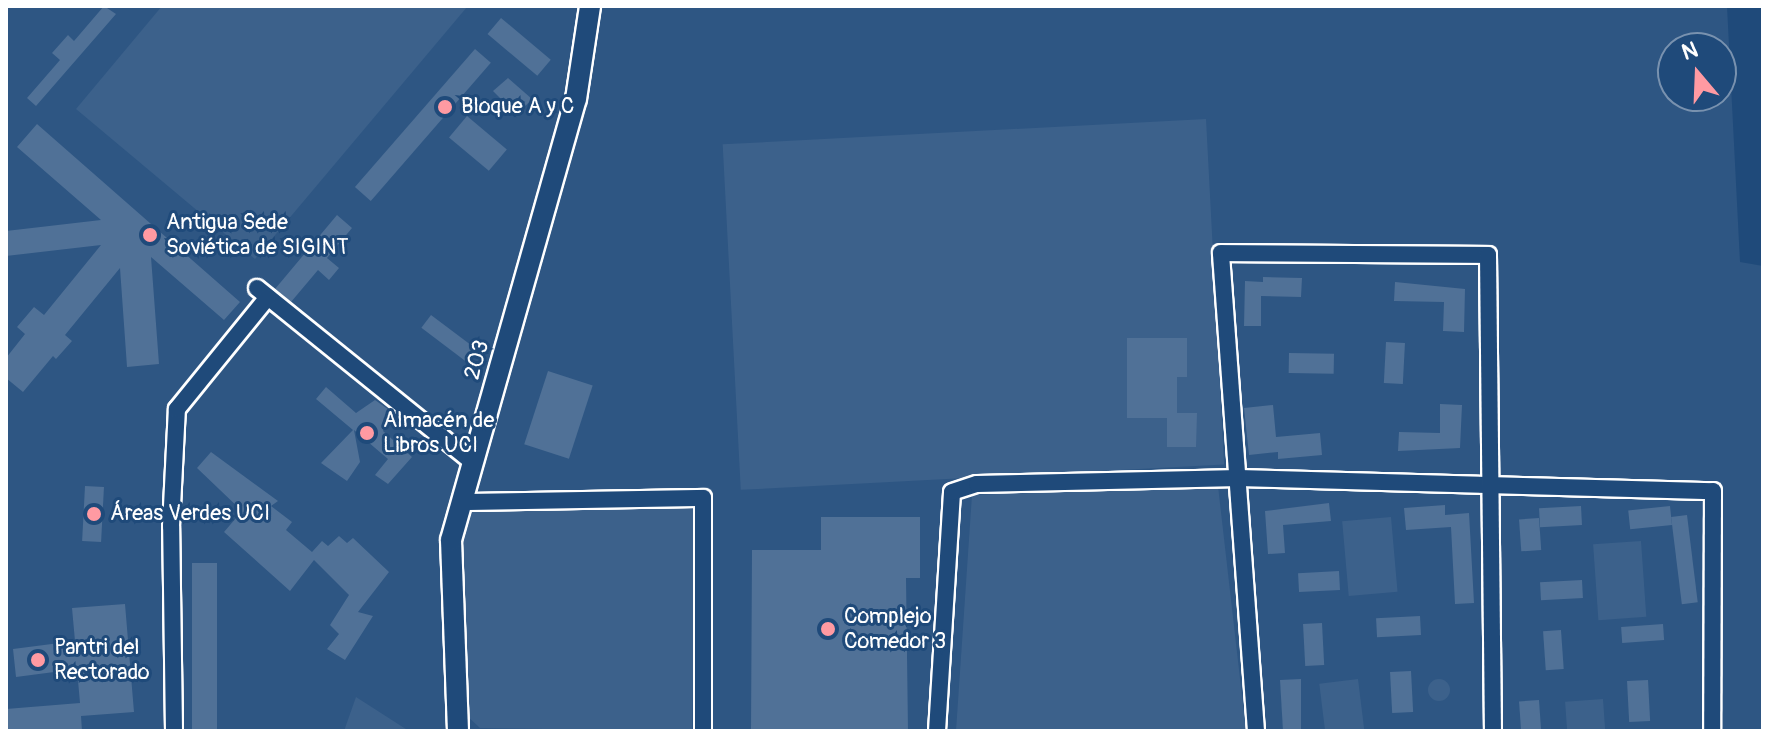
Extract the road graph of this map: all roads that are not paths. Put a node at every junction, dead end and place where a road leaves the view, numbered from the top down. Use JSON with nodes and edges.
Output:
{"nodes":[{"id":1,"x":590,"y":6,"type":"edge"},
{"id":2,"x":473,"y":462,"type":"junction"},
{"id":3,"x":1239,"y":478,"type":"junction"},
{"id":4,"x":1487,"y":485,"type":"junction"},
{"id":5,"x":462,"y":502,"type":"junction"},
{"id":6,"x":174,"y":731,"type":"edge"},
{"id":7,"x":458,"y":731,"type":"edge"},
{"id":8,"x":703,"y":731,"type":"edge"},
{"id":9,"x":937,"y":731,"type":"edge"},
{"id":10,"x":1256,"y":731,"type":"edge"},
{"id":11,"x":1493,"y":731,"type":"edge"},
{"id":12,"x":1712,"y":731,"type":"edge"}],
"edges":[{"from":1,"to":2,"type":"street","name":"203"},
{"from":2,"to":5,"type":"street","name":"203"},
{"from":2,"to":6,"type":"street"},
{"from":3,"to":4,"type":"street"},
{"from":3,"to":4,"type":"street"},
{"from":3,"to":9,"type":"street"},
{"from":3,"to":10,"type":"street"},
{"from":4,"to":11,"type":"street"},
{"from":4,"to":12,"type":"street"},
{"from":5,"to":7,"type":"street","name":"203"},
{"from":5,"to":8,"type":"street"}]}
